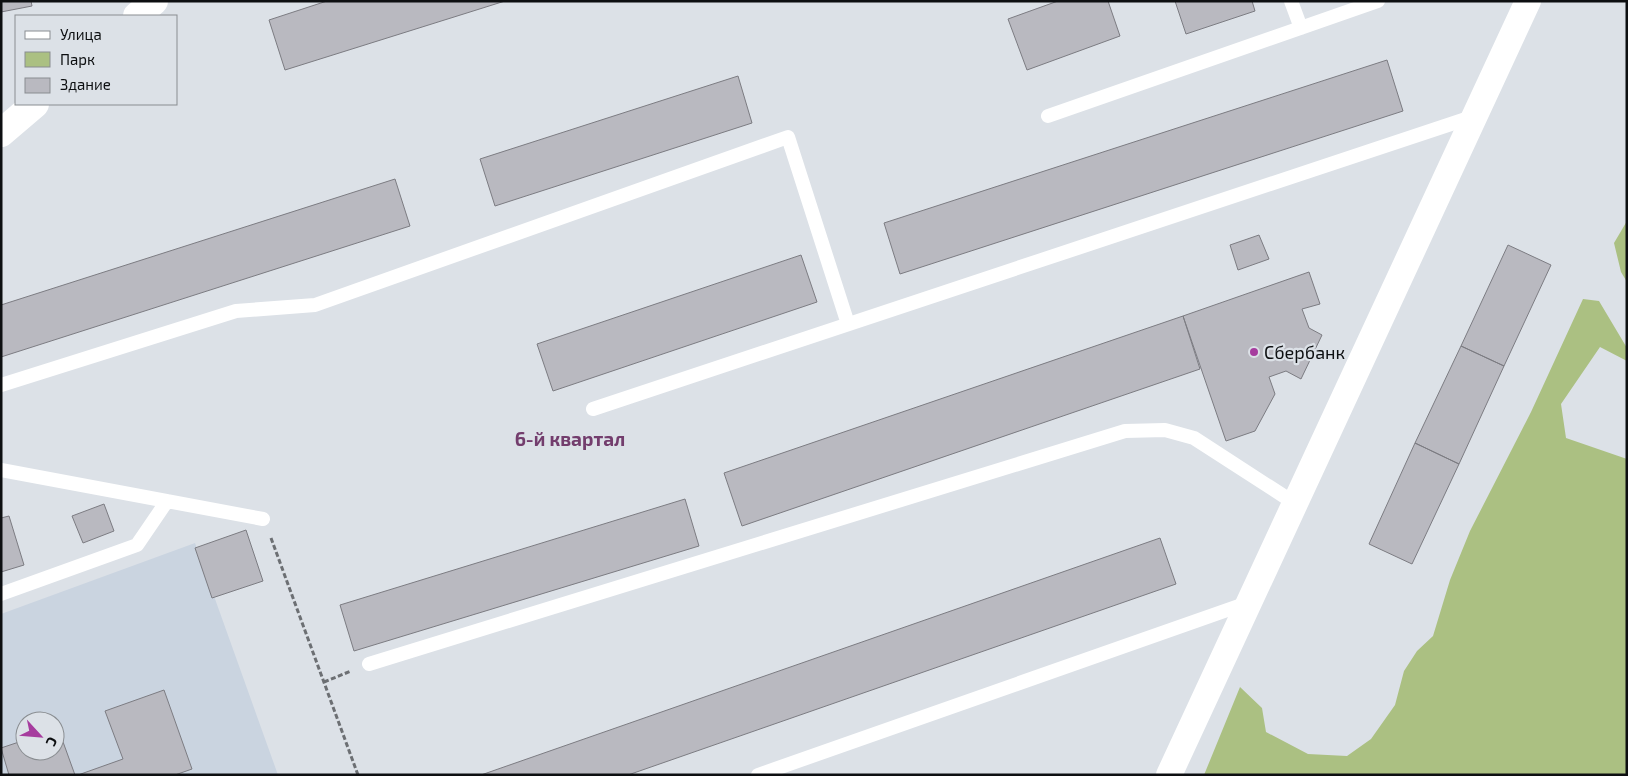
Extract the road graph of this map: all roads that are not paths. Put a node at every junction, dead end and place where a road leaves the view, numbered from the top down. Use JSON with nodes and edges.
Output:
{"nodes":[{"id":1,"x":154,"y":1,"type":"edge"},
{"id":2,"x":1291,"y":1,"type":"edge"},
{"id":3,"x":1378,"y":1,"type":"edge"},
{"id":4,"x":1528,"y":1,"type":"edge"},
{"id":5,"x":138,"y":15,"type":"edge"},
{"id":6,"x":1301,"y":28,"type":"junction"},
{"id":7,"x":34,"y":105,"type":"edge"},
{"id":8,"x":1048,"y":116,"type":"dead end"},
{"id":9,"x":1477,"y":116,"type":"junction"},
{"id":10,"x":1,"y":133,"type":"edge"},
{"id":11,"x":848,"y":324,"type":"junction"},
{"id":12,"x":1,"y":385,"type":"edge"},
{"id":13,"x":593,"y":409,"type":"dead end"},
{"id":14,"x":1,"y":470,"type":"edge"},
{"id":15,"x":167,"y":501,"type":"junction"},
{"id":16,"x":1296,"y":504,"type":"junction"},
{"id":17,"x":263,"y":519,"type":"road end"},
{"id":18,"x":1,"y":594,"type":"edge"},
{"id":19,"x":1250,"y":602,"type":"junction"},
{"id":20,"x":369,"y":664,"type":"road end"},
{"id":21,"x":758,"y":775,"type":"edge"},
{"id":22,"x":1169,"y":775,"type":"edge"}],
"edges":[{"from":1,"to":5,"type":"street"},
{"from":2,"to":6,"type":"lane"},
{"from":3,"to":6,"type":"lane"},
{"from":4,"to":9,"type":"street"},
{"from":6,"to":8,"type":"lane"},
{"from":7,"to":10,"type":"street"},
{"from":9,"to":11,"type":"lane"},
{"from":9,"to":16,"type":"street"},
{"from":11,"to":12,"type":"lane"},
{"from":11,"to":13,"type":"lane"},
{"from":14,"to":15,"type":"lane"},
{"from":15,"to":17,"type":"lane"},
{"from":15,"to":18,"type":"lane"},
{"from":16,"to":19,"type":"street"},
{"from":16,"to":20,"type":"lane"},
{"from":19,"to":21,"type":"lane"},
{"from":19,"to":22,"type":"street"}]}
